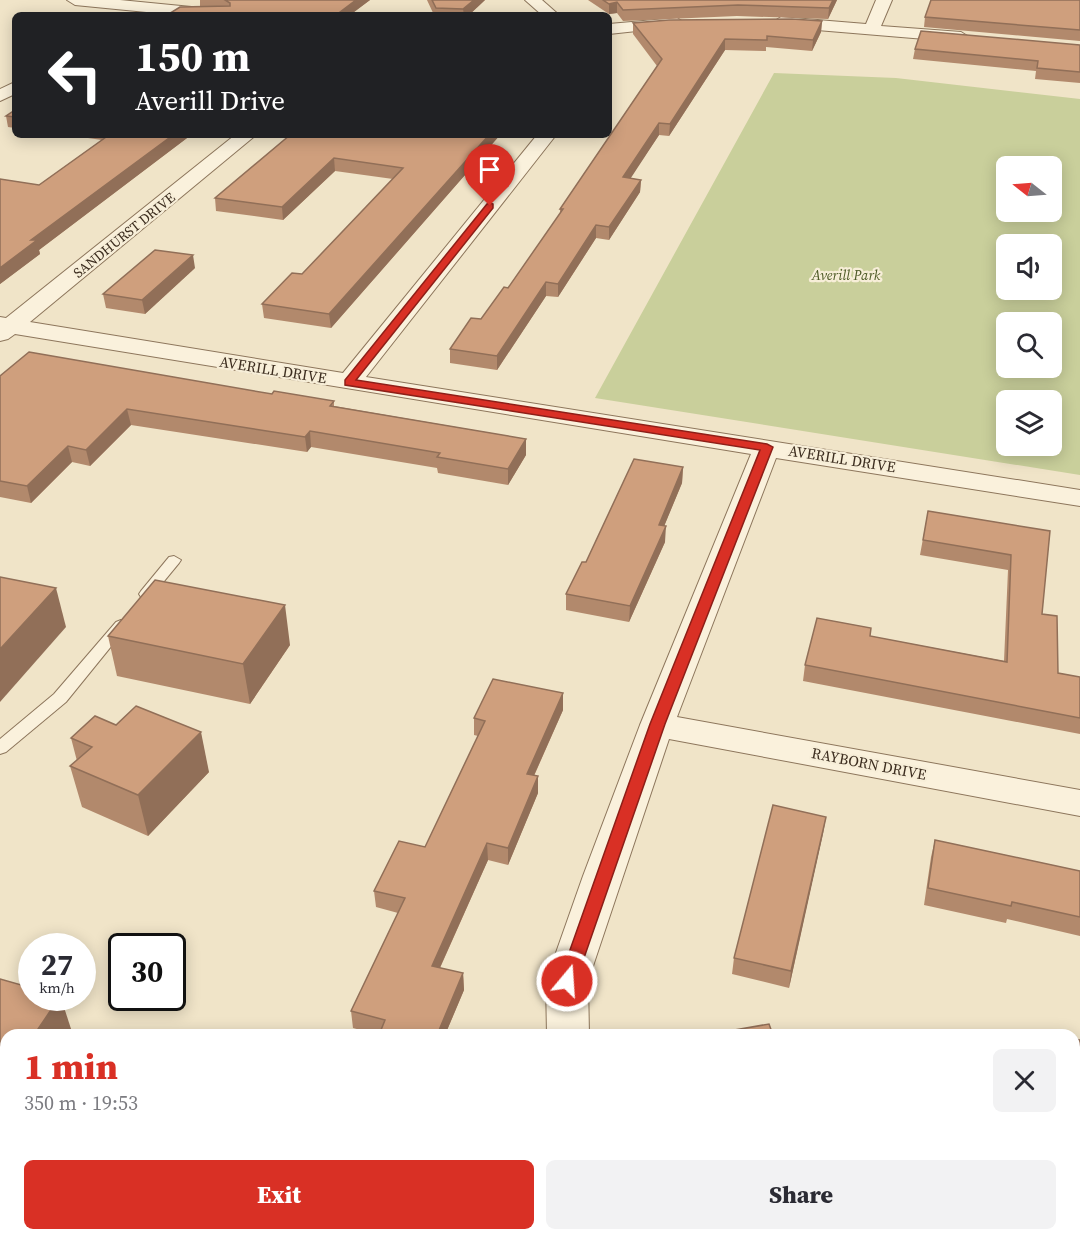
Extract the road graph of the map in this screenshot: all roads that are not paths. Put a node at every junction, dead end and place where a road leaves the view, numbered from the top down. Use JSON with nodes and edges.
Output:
{"nodes":[{"id":1,"x":75,"y":0,"type":"edge"},
{"id":2,"x":534,"y":0,"type":"edge"},
{"id":3,"x":885,"y":0,"type":"edge"},
{"id":4,"x":150,"y":8,"type":"edge"},
{"id":5,"x":191,"y":12,"type":"edge"},
{"id":6,"x":548,"y":12,"type":"edge"},
{"id":7,"x":691,"y":22,"type":"edge"},
{"id":8,"x":770,"y":22,"type":"edge"},
{"id":9,"x":872,"y":28,"type":"junction"},
{"id":10,"x":612,"y":29,"type":"edge"},
{"id":11,"x":977,"y":38,"type":"edge"},
{"id":12,"x":244,"y":138,"type":"edge"},
{"id":13,"x":545,"y":138,"type":"edge"},
{"id":14,"x":3,"y":328,"type":"edge"},
{"id":15,"x":349,"y":382,"type":"junction"},
{"id":16,"x":767,"y":447,"type":"junction"},
{"id":17,"x":1080,"y":498,"type":"edge"},
{"id":18,"x":174,"y":560,"type":"dead end"},
{"id":19,"x":657,"y":724,"type":"junction"},
{"id":20,"x":0,"y":748,"type":"edge"},
{"id":21,"x":1080,"y":803,"type":"edge"},
{"id":22,"x":568,"y":1029,"type":"edge"}],
"edges":[{"from":1,"to":4,"type":"street"},
{"from":2,"to":6,"type":"street"},
{"from":3,"to":9,"type":"street"},
{"from":4,"to":5,"type":"street"},
{"from":7,"to":10,"type":"street"},
{"from":8,"to":9,"type":"street"},
{"from":9,"to":11,"type":"street"},
{"from":12,"to":14,"type":"street","name":"SANDHURST DRIVE"},
{"from":13,"to":15,"type":"street"},
{"from":14,"to":15,"type":"street","name":"AVERILL DRIVE"},
{"from":15,"to":16,"type":"street","name":"AVERILL DRIVE"},
{"from":16,"to":17,"type":"street","name":"AVERILL DRIVE"},
{"from":16,"to":19,"type":"street"},
{"from":18,"to":20,"type":"lane"},
{"from":19,"to":21,"type":"street","name":"RAYBORN DRIVE"},
{"from":19,"to":22,"type":"street"}]}
